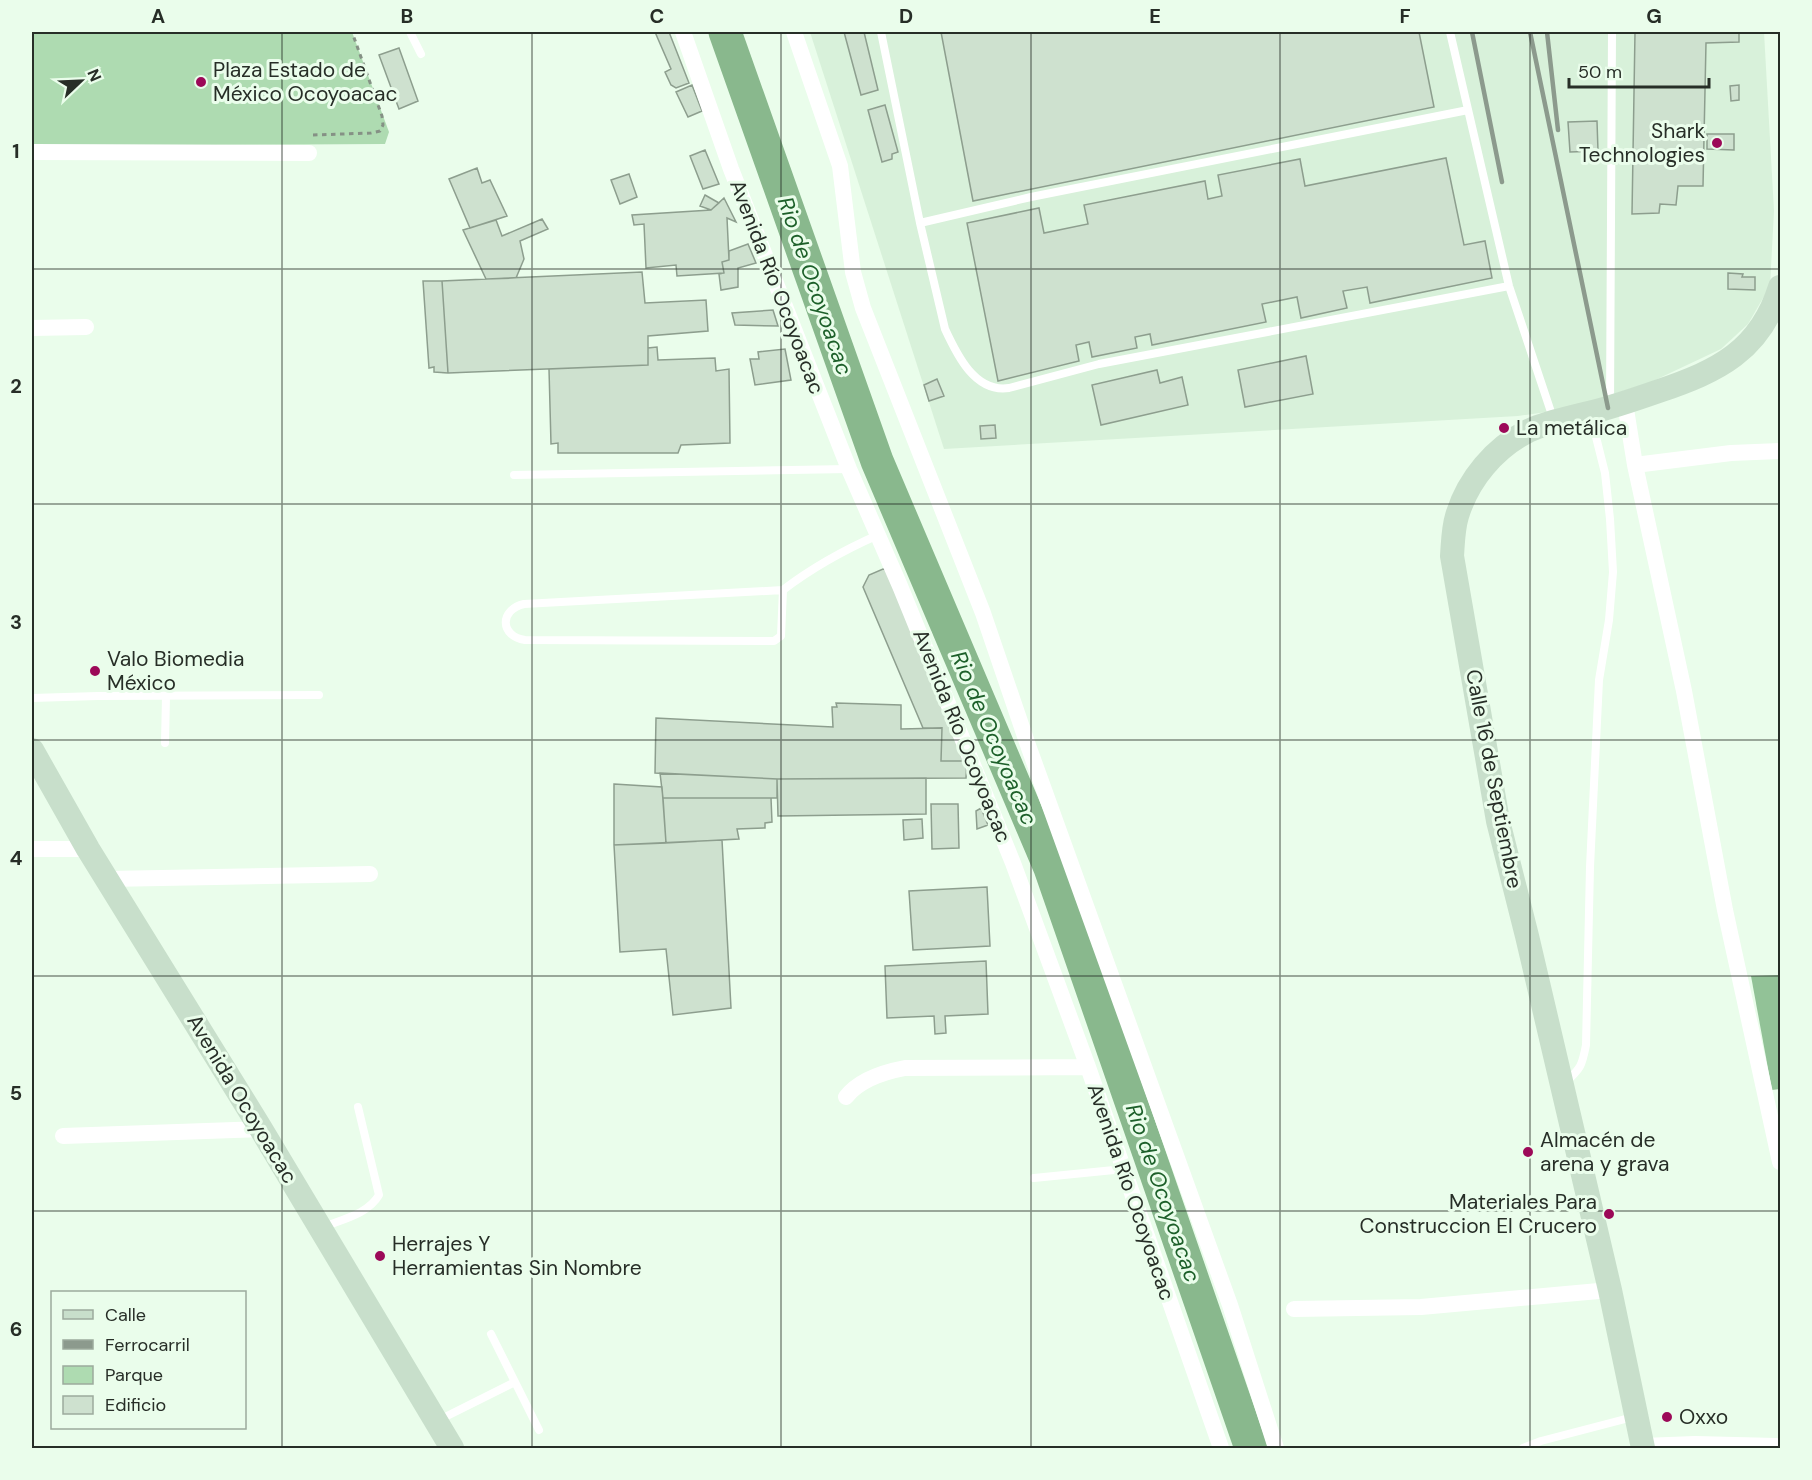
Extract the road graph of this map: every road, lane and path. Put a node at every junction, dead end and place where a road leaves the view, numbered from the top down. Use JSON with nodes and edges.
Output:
{"nodes":[{"id":1,"x":352,"y":32,"type":"edge"},
{"id":2,"x":410,"y":32,"type":"edge"},
{"id":3,"x":683,"y":32,"type":"edge"},
{"id":4,"x":794,"y":32,"type":"edge"},
{"id":5,"x":881,"y":32,"type":"edge"},
{"id":6,"x":1450,"y":32,"type":"edge"},
{"id":7,"x":1612,"y":32,"type":"edge"},
{"id":8,"x":421,"y":54,"type":"dead end"},
{"id":9,"x":1468,"y":110,"type":"junction"},
{"id":10,"x":303,"y":135,"type":"dead end"},
{"id":11,"x":32,"y":152,"type":"edge"},
{"id":12,"x":309,"y":153,"type":"dead end"},
{"id":13,"x":920,"y":223,"type":"junction"},
{"id":14,"x":1509,"y":286,"type":"junction"},
{"id":15,"x":1780,"y":287,"type":"edge"},
{"id":16,"x":86,"y":327,"type":"dead end"},
{"id":17,"x":32,"y":328,"type":"edge"},
{"id":18,"x":1608,"y":408,"type":"junction"},
{"id":19,"x":1554,"y":422,"type":"junction"},
{"id":20,"x":1780,"y":451,"type":"edge"},
{"id":21,"x":1635,"y":465,"type":"junction"},
{"id":22,"x":849,"y":469,"type":"junction"},
{"id":23,"x":514,"y":475,"type":"dead end"},
{"id":24,"x":878,"y":535,"type":"junction"},
{"id":25,"x":783,"y":590,"type":"junction"},
{"id":26,"x":319,"y":695,"type":"dead end"},
{"id":27,"x":166,"y":696,"type":"junction"},
{"id":28,"x":32,"y":698,"type":"edge"},
{"id":29,"x":165,"y":743,"type":"dead end"},
{"id":30,"x":32,"y":750,"type":"edge"},
{"id":31,"x":32,"y":849,"type":"edge"},
{"id":32,"x":88,"y":849,"type":"junction"},
{"id":33,"x":370,"y":874,"type":"dead end"},
{"id":34,"x":106,"y":879,"type":"junction"},
{"id":35,"x":1088,"y":1067,"type":"junction"},
{"id":36,"x":1562,"y":1085,"type":"junction"},
{"id":37,"x":846,"y":1097,"type":"dead end"},
{"id":38,"x":358,"y":1107,"type":"dead end"},
{"id":39,"x":261,"y":1129,"type":"junction"},
{"id":40,"x":63,"y":1136,"type":"dead end"},
{"id":41,"x":1780,"y":1162,"type":"edge"},
{"id":42,"x":1124,"y":1169,"type":"junction"},
{"id":43,"x":1034,"y":1178,"type":"dead end"},
{"id":44,"x":320,"y":1228,"type":"junction"},
{"id":45,"x":1610,"y":1290,"type":"junction"},
{"id":46,"x":1294,"y":1309,"type":"dead end"},
{"id":47,"x":490,"y":1334,"type":"dead end"},
{"id":48,"x":515,"y":1382,"type":"junction"},
{"id":49,"x":1636,"y":1416,"type":"junction"},
{"id":50,"x":436,"y":1422,"type":"junction"},
{"id":51,"x":539,"y":1430,"type":"dead end"},
{"id":52,"x":1696,"y":1446,"type":"edge"},
{"id":53,"x":1643,"y":1448,"type":"edge"},
{"id":54,"x":1780,"y":1448,"type":"edge"},
{"id":55,"x":452,"y":1449,"type":"edge"},
{"id":56,"x":1221,"y":1449,"type":"edge"},
{"id":57,"x":1276,"y":1449,"type":"edge"},
{"id":58,"x":1523,"y":1449,"type":"edge"}],
"edges":[{"from":1,"to":10,"type":"path"},
{"from":2,"to":8,"type":"lane"},
{"from":3,"to":22,"type":"street","name":"Avenida Río Ocoyoacac"},
{"from":4,"to":57,"type":"street"},
{"from":5,"to":13,"type":"lane"},
{"from":6,"to":9,"type":"lane"},
{"from":7,"to":18,"type":"lane"},
{"from":9,"to":13,"type":"lane"},
{"from":9,"to":14,"type":"lane"},
{"from":11,"to":12,"type":"street"},
{"from":13,"to":14,"type":"lane"},
{"from":14,"to":19,"type":"lane"},
{"from":15,"to":18,"type":"main road","name":"Calle 16 de Septiembre"},
{"from":16,"to":17,"type":"street"},
{"from":18,"to":19,"type":"main road","name":"Calle 16 de Septiembre"},
{"from":18,"to":21,"type":"street"},
{"from":18,"to":36,"type":"lane"},
{"from":19,"to":36,"type":"main road","name":"Calle 16 de Septiembre"},
{"from":20,"to":21,"type":"street"},
{"from":21,"to":41,"type":"street"},
{"from":22,"to":23,"type":"lane"},
{"from":22,"to":24,"type":"street","name":"Avenida Río Ocoyoacac"},
{"from":24,"to":25,"type":"lane"},
{"from":24,"to":35,"type":"street","name":"Avenida Río Ocoyoacac"},
{"from":25,"to":25,"type":"lane"},
{"from":26,"to":27,"type":"lane"},
{"from":27,"to":28,"type":"lane"},
{"from":27,"to":29,"type":"lane"},
{"from":30,"to":32,"type":"main road","name":"Avenida Ocoyoacac"},
{"from":31,"to":32,"type":"street"},
{"from":32,"to":34,"type":"main road","name":"Avenida Ocoyoacac"},
{"from":33,"to":34,"type":"street"},
{"from":34,"to":39,"type":"main road","name":"Avenida Ocoyoacac"},
{"from":35,"to":37,"type":"street"},
{"from":35,"to":42,"type":"street","name":"Avenida Río Ocoyoacac"},
{"from":36,"to":45,"type":"main road","name":"Calle 16 de Septiembre"},
{"from":38,"to":44,"type":"lane"},
{"from":39,"to":40,"type":"street"},
{"from":39,"to":44,"type":"main road","name":"Avenida Ocoyoacac"},
{"from":42,"to":43,"type":"lane"},
{"from":42,"to":56,"type":"street","name":"Avenida Río Ocoyoacac"},
{"from":44,"to":50,"type":"main road","name":"Avenida Ocoyoacac"},
{"from":45,"to":46,"type":"street"},
{"from":45,"to":49,"type":"main road","name":"Calle 16 de Septiembre"},
{"from":47,"to":48,"type":"lane"},
{"from":48,"to":50,"type":"lane"},
{"from":48,"to":51,"type":"lane"},
{"from":49,"to":53,"type":"main road","name":"Calle 16 de Septiembre"},
{"from":49,"to":58,"type":"lane"},
{"from":50,"to":55,"type":"main road","name":"Avenida Ocoyoacac"},
{"from":52,"to":53,"type":"street"},
{"from":52,"to":54,"type":"street"}]}
